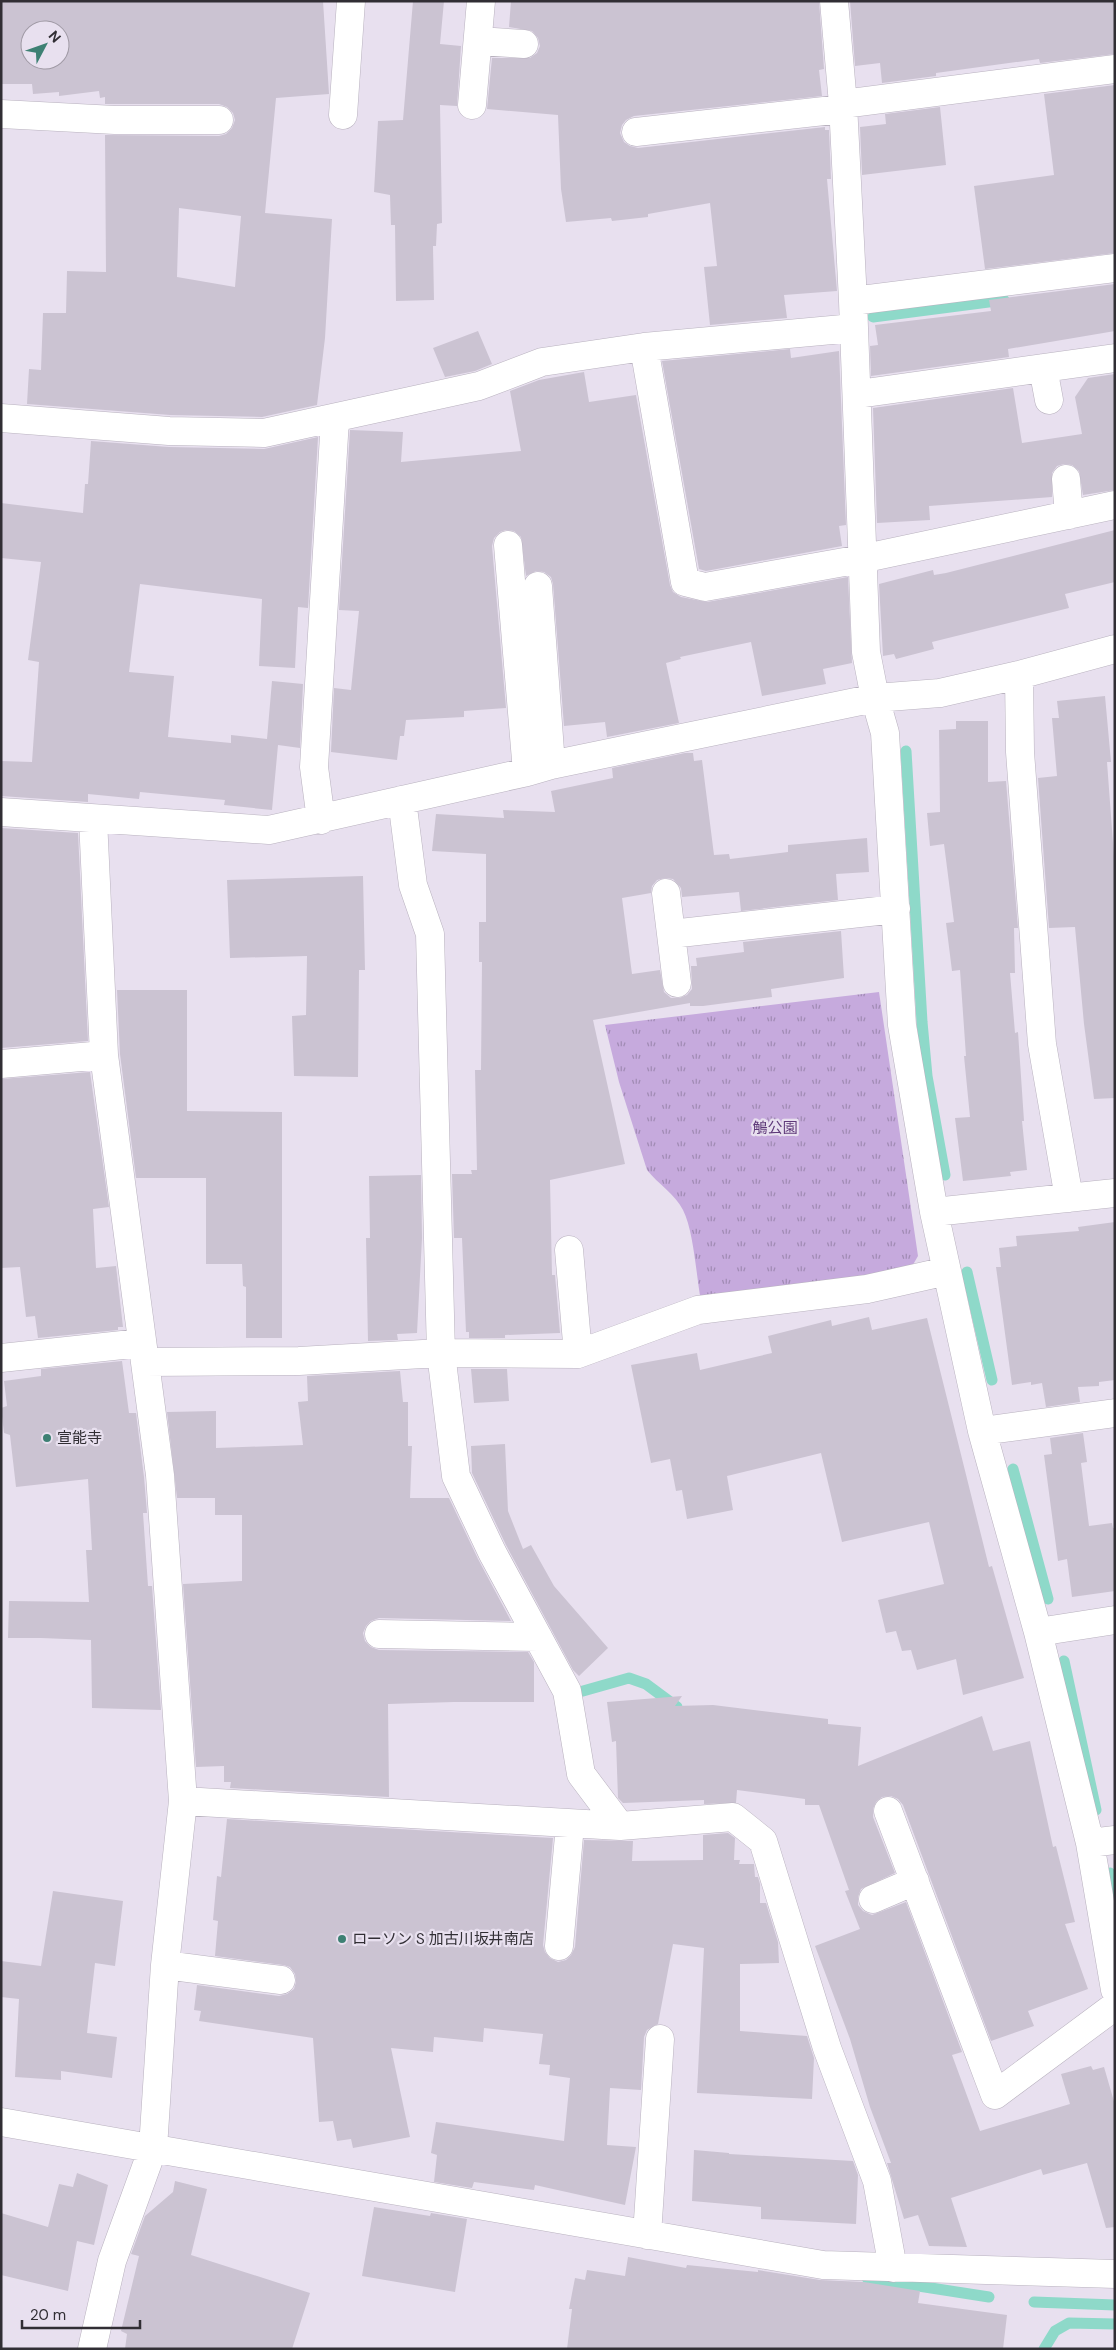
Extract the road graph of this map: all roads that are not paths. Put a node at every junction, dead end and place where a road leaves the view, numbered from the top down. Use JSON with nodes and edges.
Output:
{"nodes":[{"id":1,"x":351,"y":1,"type":"edge"},
{"id":2,"x":482,"y":1,"type":"edge"},
{"id":3,"x":834,"y":1,"type":"edge"},
{"id":4,"x":478,"y":41,"type":"junction"},
{"id":5,"x":524,"y":44,"type":"dead end"},
{"id":6,"x":1115,"y":69,"type":"edge"},
{"id":7,"x":472,"y":105,"type":"dead end"},
{"id":8,"x":842,"y":106,"type":"junction"},
{"id":9,"x":1,"y":114,"type":"edge"},
{"id":10,"x":343,"y":115,"type":"dead end"},
{"id":11,"x":219,"y":120,"type":"dead end"},
{"id":12,"x":636,"y":132,"type":"dead end"},
{"id":13,"x":1115,"y":268,"type":"edge"},
{"id":14,"x":854,"y":314,"type":"junction"},
{"id":15,"x":644,"y":347,"type":"junction"},
{"id":16,"x":1115,"y":358,"type":"edge"},
{"id":17,"x":1043,"y":368,"type":"junction"},
{"id":18,"x":858,"y":394,"type":"junction"},
{"id":19,"x":1048,"y":400,"type":"dead end"},
{"id":20,"x":1,"y":418,"type":"edge"},
{"id":21,"x":335,"y":419,"type":"junction"},
{"id":22,"x":1066,"y":479,"type":"dead end"},
{"id":23,"x":1115,"y":505,"type":"edge"},
{"id":24,"x":1069,"y":515,"type":"junction"},
{"id":25,"x":508,"y":546,"type":"dead end"},
{"id":26,"x":861,"y":559,"type":"junction"},
{"id":27,"x":538,"y":586,"type":"dead end"},
{"id":28,"x":1115,"y":649,"type":"edge"},
{"id":29,"x":1019,"y":675,"type":"junction"},
{"id":30,"x":875,"y":698,"type":"junction"},
{"id":31,"x":539,"y":769,"type":"junction"},
{"id":32,"x":402,"y":800,"type":"junction"},
{"id":33,"x":1,"y":812,"type":"edge"},
{"id":34,"x":93,"y":819,"type":"junction"},
{"id":35,"x":321,"y":820,"type":"junction"},
{"id":36,"x":666,"y":893,"type":"dead end"},
{"id":37,"x":896,"y":909,"type":"junction"},
{"id":38,"x":671,"y":934,"type":"junction"},
{"id":39,"x":677,"y":983,"type":"dead end"},
{"id":40,"x":104,"y":1055,"type":"junction"},
{"id":41,"x":1,"y":1064,"type":"edge"},
{"id":42,"x":1115,"y":1193,"type":"edge"},
{"id":43,"x":1069,"y":1198,"type":"junction"},
{"id":44,"x":934,"y":1212,"type":"junction"},
{"id":45,"x":569,"y":1250,"type":"dead end"},
{"id":46,"x":947,"y":1271,"type":"junction"},
{"id":47,"x":143,"y":1353,"type":"junction"},
{"id":48,"x":440,"y":1353,"type":"junction"},
{"id":49,"x":578,"y":1354,"type":"junction"},
{"id":50,"x":1,"y":1358,"type":"edge"},
{"id":51,"x":1115,"y":1413,"type":"edge"},
{"id":52,"x":982,"y":1430,"type":"junction"},
{"id":53,"x":1115,"y":1620,"type":"edge"},
{"id":54,"x":1038,"y":1632,"type":"junction"},
{"id":55,"x":379,"y":1634,"type":"dead end"},
{"id":56,"x":538,"y":1637,"type":"junction"},
{"id":57,"x":183,"y":1801,"type":"junction"},
{"id":58,"x":888,"y":1811,"type":"dead end"},
{"id":59,"x":570,"y":1825,"type":"junction"},
{"id":60,"x":620,"y":1826,"type":"junction"},
{"id":61,"x":1102,"y":1842,"type":"edge"},
{"id":62,"x":915,"y":1881,"type":"junction"},
{"id":63,"x":873,"y":1899,"type":"dead end"},
{"id":64,"x":559,"y":1946,"type":"dead end"},
{"id":65,"x":165,"y":1965,"type":"junction"},
{"id":66,"x":281,"y":1980,"type":"dead end"},
{"id":67,"x":1115,"y":1990,"type":"edge"},
{"id":68,"x":1115,"y":2006,"type":"edge"},
{"id":69,"x":660,"y":2039,"type":"dead end"},
{"id":70,"x":1,"y":2122,"type":"edge"},
{"id":71,"x":153,"y":2148,"type":"junction"},
{"id":72,"x":647,"y":2235,"type":"junction"},
{"id":73,"x":893,"y":2268,"type":"junction"},
{"id":74,"x":1115,"y":2274,"type":"edge"},
{"id":75,"x":92,"y":2349,"type":"edge"}],
"edges":[{"from":1,"to":10,"type":"street"},
{"from":2,"to":4,"type":"street"},
{"from":3,"to":8,"type":"street"},
{"from":4,"to":5,"type":"street"},
{"from":4,"to":7,"type":"street"},
{"from":6,"to":8,"type":"street"},
{"from":8,"to":12,"type":"street"},
{"from":8,"to":14,"type":"street"},
{"from":9,"to":11,"type":"street"},
{"from":13,"to":14,"type":"street"},
{"from":14,"to":15,"type":"street"},
{"from":14,"to":18,"type":"street"},
{"from":15,"to":21,"type":"street"},
{"from":15,"to":26,"type":"street"},
{"from":16,"to":17,"type":"street"},
{"from":17,"to":18,"type":"street"},
{"from":17,"to":19,"type":"street"},
{"from":18,"to":26,"type":"street"},
{"from":20,"to":21,"type":"street"},
{"from":21,"to":35,"type":"street"},
{"from":22,"to":24,"type":"street"},
{"from":23,"to":24,"type":"street"},
{"from":24,"to":26,"type":"street"},
{"from":25,"to":31,"type":"street"},
{"from":26,"to":30,"type":"street"},
{"from":27,"to":31,"type":"street"},
{"from":28,"to":29,"type":"street"},
{"from":29,"to":30,"type":"street"},
{"from":29,"to":43,"type":"street"},
{"from":30,"to":31,"type":"street"},
{"from":30,"to":37,"type":"street"},
{"from":31,"to":32,"type":"street"},
{"from":32,"to":35,"type":"street"},
{"from":32,"to":48,"type":"street"},
{"from":33,"to":34,"type":"street"},
{"from":34,"to":35,"type":"street"},
{"from":34,"to":40,"type":"street"},
{"from":36,"to":38,"type":"street"},
{"from":37,"to":38,"type":"street"},
{"from":37,"to":44,"type":"street"},
{"from":38,"to":39,"type":"street"},
{"from":40,"to":41,"type":"street"},
{"from":40,"to":47,"type":"street"},
{"from":42,"to":43,"type":"street"},
{"from":43,"to":44,"type":"street"},
{"from":44,"to":46,"type":"street"},
{"from":45,"to":49,"type":"street"},
{"from":46,"to":49,"type":"street"},
{"from":46,"to":52,"type":"street"},
{"from":47,"to":48,"type":"street"},
{"from":47,"to":50,"type":"street"},
{"from":47,"to":57,"type":"street"},
{"from":48,"to":49,"type":"street"},
{"from":48,"to":56,"type":"street"},
{"from":51,"to":52,"type":"street"},
{"from":52,"to":54,"type":"street"},
{"from":53,"to":54,"type":"street"},
{"from":54,"to":61,"type":"street"},
{"from":55,"to":56,"type":"street"},
{"from":56,"to":60,"type":"street"},
{"from":57,"to":59,"type":"street"},
{"from":57,"to":65,"type":"street"},
{"from":58,"to":62,"type":"street"},
{"from":59,"to":60,"type":"street"},
{"from":59,"to":64,"type":"street"},
{"from":60,"to":73,"type":"street"},
{"from":61,"to":67,"type":"street"},
{"from":62,"to":63,"type":"street"},
{"from":62,"to":68,"type":"street"},
{"from":65,"to":66,"type":"street"},
{"from":65,"to":71,"type":"street"},
{"from":69,"to":72,"type":"street"},
{"from":70,"to":71,"type":"street"},
{"from":71,"to":72,"type":"street"},
{"from":71,"to":75,"type":"street"},
{"from":72,"to":73,"type":"street"},
{"from":73,"to":74,"type":"street"}]}
